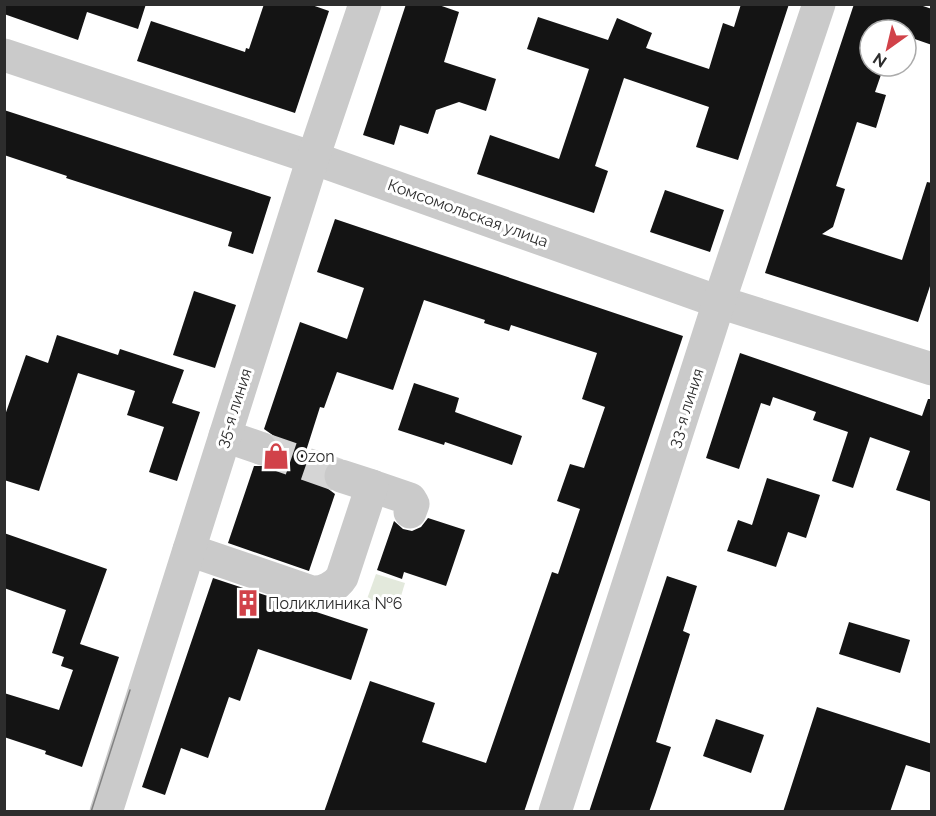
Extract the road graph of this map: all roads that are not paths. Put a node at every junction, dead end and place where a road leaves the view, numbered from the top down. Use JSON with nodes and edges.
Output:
{"nodes":[{"id":1,"x":365,"y":4,"type":"edge"},
{"id":2,"x":819,"y":4,"type":"edge"},
{"id":3,"x":4,"y":55,"type":"edge"},
{"id":4,"x":313,"y":158,"type":"junction"},
{"id":5,"x":720,"y":302,"type":"junction"},
{"id":6,"x":932,"y":369,"type":"edge"},
{"id":7,"x":225,"y":436,"type":"junction"},
{"id":8,"x":260,"y":448,"type":"tunnel mouth"},
{"id":9,"x":341,"y":476,"type":"tunnel mouth"},
{"id":10,"x":372,"y":486,"type":"junction"},
{"id":11,"x":410,"y":512,"type":"dead end"},
{"id":12,"x":189,"y":550,"type":"junction"},
{"id":13,"x":106,"y":812,"type":"edge"},
{"id":14,"x":555,"y":812,"type":"edge"}],
"edges":[{"from":1,"to":4,"type":"street","name":"35-я линия"},
{"from":2,"to":5,"type":"street","name":"33-я линия"},
{"from":3,"to":4,"type":"street","name":"Комсомольская улица"},
{"from":4,"to":5,"type":"street","name":"Комсомольская улица"},
{"from":4,"to":7,"type":"street","name":"35-я линия"},
{"from":5,"to":6,"type":"street","name":"Комсомольская улица"},
{"from":5,"to":14,"type":"street","name":"33-я линия"},
{"from":7,"to":8,"type":"street"},
{"from":7,"to":12,"type":"street","name":"35-я линия"},
{"from":9,"to":10,"type":"street"},
{"from":10,"to":11,"type":"street"},
{"from":10,"to":12,"type":"street"},
{"from":12,"to":13,"type":"street","name":"35-я линия"}]}
